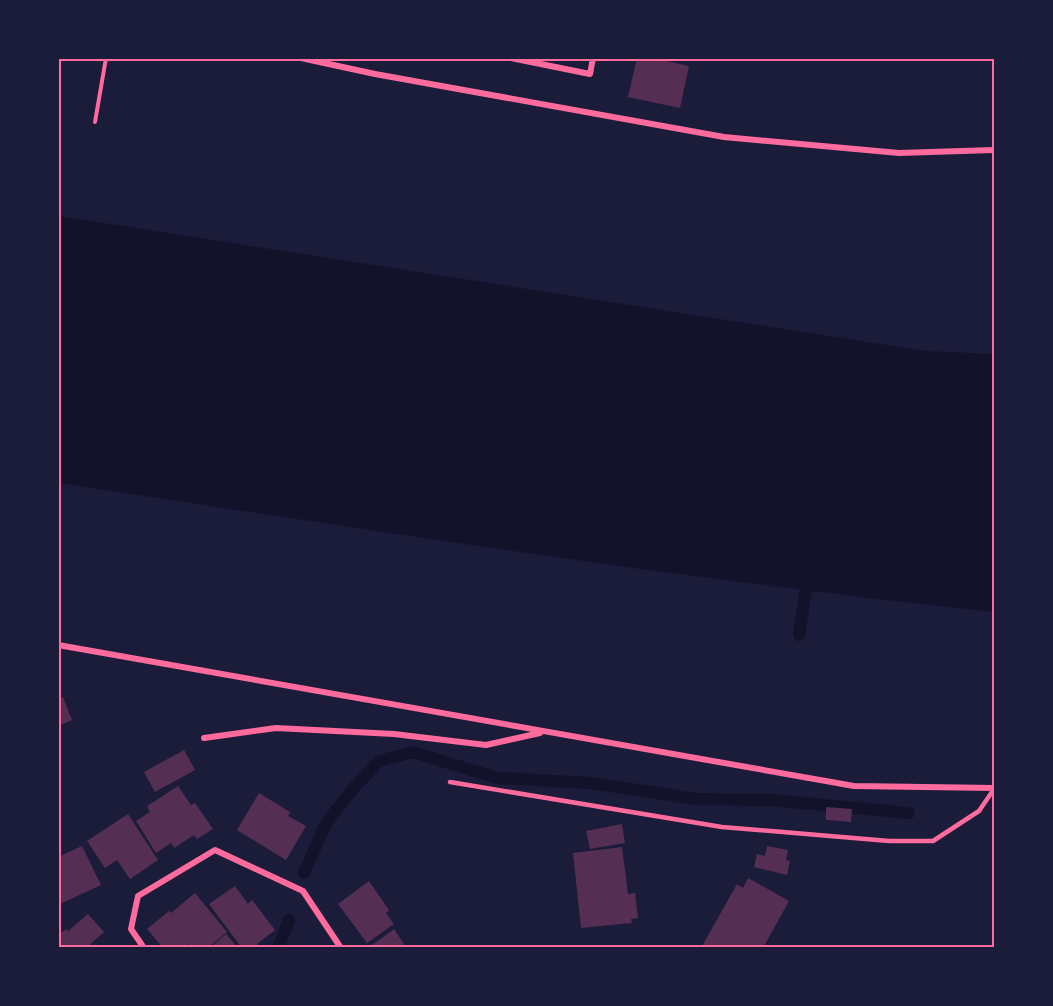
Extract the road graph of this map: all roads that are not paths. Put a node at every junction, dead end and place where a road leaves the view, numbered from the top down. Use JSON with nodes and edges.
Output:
{"nodes":[{"id":1,"x":301,"y":58,"type":"edge"},
{"id":2,"x":511,"y":58,"type":"edge"},
{"id":3,"x":593,"y":58,"type":"edge"},
{"id":4,"x":994,"y":150,"type":"edge"},
{"id":5,"x":58,"y":645,"type":"edge"},
{"id":6,"x":545,"y":732,"type":"junction"},
{"id":7,"x":204,"y":738,"type":"dead end"},
{"id":8,"x":450,"y":782,"type":"dead end"},
{"id":9,"x":994,"y":788,"type":"edge"},
{"id":10,"x":144,"y":948,"type":"edge"},
{"id":11,"x":341,"y":948,"type":"edge"}],
"edges":[{"from":1,"to":4,"type":"street"},
{"from":2,"to":3,"type":"street"},
{"from":5,"to":6,"type":"street"},
{"from":6,"to":7,"type":"street"},
{"from":6,"to":9,"type":"street"},
{"from":8,"to":9,"type":"lane"},
{"from":10,"to":11,"type":"street"}]}
